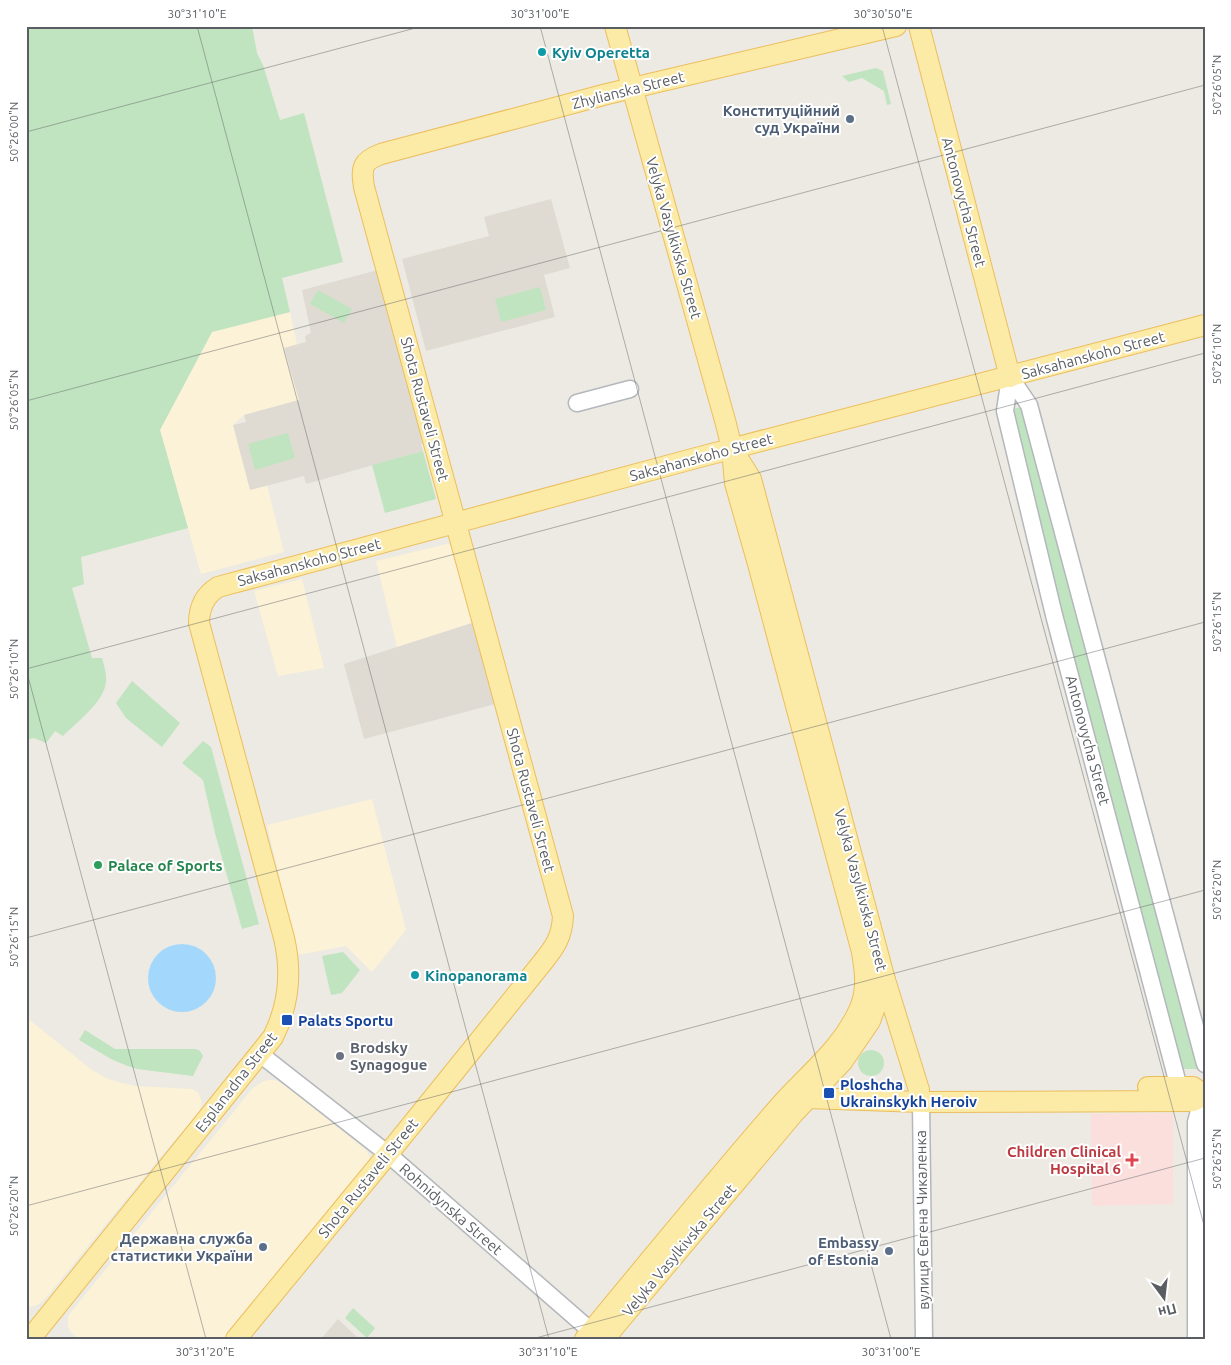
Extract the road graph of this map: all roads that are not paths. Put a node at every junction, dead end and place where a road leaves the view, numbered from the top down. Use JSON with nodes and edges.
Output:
{"nodes":[{"id":1,"x":615,"y":26,"type":"edge"},
{"id":2,"x":896,"y":26,"type":"edge"},
{"id":3,"x":919,"y":26,"type":"edge"},
{"id":4,"x":632,"y":88,"type":"junction"},
{"id":5,"x":364,"y":165,"type":"joint"},
{"id":6,"x":1205,"y":325,"type":"edge"},
{"id":7,"x":1010,"y":377,"type":"junction"},
{"id":8,"x":630,"y":389,"type":"dead end"},
{"id":9,"x":577,"y":403,"type":"dead end"},
{"id":10,"x":732,"y":449,"type":"junction"},
{"id":11,"x":455,"y":522,"type":"junction"},
{"id":12,"x":203,"y":602,"type":"joint"},
{"id":13,"x":885,"y":980,"type":"junction"},
{"id":14,"x":260,"y":1054,"type":"junction"},
{"id":15,"x":1205,"y":1064,"type":"edge"},
{"id":16,"x":1205,"y":1090,"type":"edge"},
{"id":17,"x":809,"y":1091,"type":"junction"},
{"id":18,"x":1180,"y":1094,"type":"junction"},
{"id":19,"x":1205,"y":1095,"type":"edge"},
{"id":20,"x":920,"y":1096,"type":"junction"},
{"id":21,"x":388,"y":1154,"type":"junction"},
{"id":22,"x":36,"y":1332,"type":"edge"},
{"id":23,"x":593,"y":1336,"type":"edge"},
{"id":24,"x":236,"y":1339,"type":"edge"},
{"id":25,"x":924,"y":1339,"type":"edge"},
{"id":26,"x":1196,"y":1339,"type":"edge"}],
"edges":[{"from":1,"to":4,"type":"main road","name":"Velyka Vasylkivska Street"},
{"from":2,"to":4,"type":"main road","name":"Zhylianska Street"},
{"from":3,"to":7,"type":"main road","name":"Antonovycha Street"},
{"from":4,"to":5,"type":"main road","name":"Zhylianska Street"},
{"from":4,"to":10,"type":"main road","name":"Velyka Vasylkivska Street"},
{"from":5,"to":11,"type":"main road","name":"Shota Rustaveli Street"},
{"from":6,"to":7,"type":"main road","name":"Saksahanskoho Street"},
{"from":7,"to":10,"type":"main road","name":"Saksahanskoho Street"},
{"from":7,"to":15,"type":"street","name":"Antonovycha Street"},
{"from":7,"to":18,"type":"street","name":"Antonovycha Street"},
{"from":8,"to":9,"type":"street"},
{"from":10,"to":11,"type":"main road","name":"Saksahanskoho Street"},
{"from":10,"to":13,"type":"main road","name":"Velyka Vasylkivska Street"},
{"from":10,"to":17,"type":"main road","name":"Velyka Vasylkivska Street"},
{"from":11,"to":12,"type":"main road","name":"Saksahanskoho Street"},
{"from":11,"to":21,"type":"main road","name":"Shota Rustaveli Street"},
{"from":12,"to":14,"type":"main road","name":"Esplanadna Street"},
{"from":13,"to":17,"type":"main road","name":"Velyka Vasylkivska Street"},
{"from":13,"to":20,"type":"main road"},
{"from":14,"to":21,"type":"street","name":"Rohnidynska Street"},
{"from":14,"to":22,"type":"main road","name":"Esplanadna Street"},
{"from":16,"to":19,"type":"street"},
{"from":17,"to":20,"type":"main road"},
{"from":17,"to":23,"type":"main road","name":"Velyka Vasylkivska Street"},
{"from":18,"to":19,"type":"main road"},
{"from":18,"to":20,"type":"main road"},
{"from":19,"to":26,"type":"street"},
{"from":20,"to":25,"type":"street","name":"вулиця Євгена Чикаленка"},
{"from":21,"to":23,"type":"street","name":"Rohnidynska Street"},
{"from":21,"to":24,"type":"main road","name":"Shota Rustaveli Street"}]}
